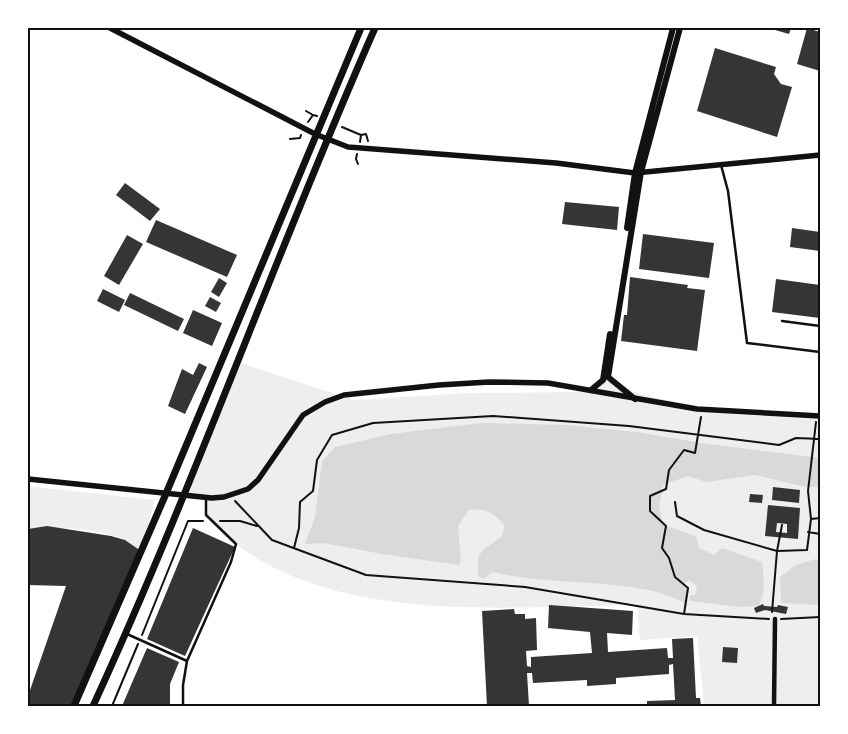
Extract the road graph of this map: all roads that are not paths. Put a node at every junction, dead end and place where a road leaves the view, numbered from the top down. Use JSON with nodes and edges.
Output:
{"nodes":[{"id":1,"x":110,"y":28,"type":"edge"},
{"id":2,"x":360,"y":28,"type":"edge"},
{"id":3,"x":375,"y":28,"type":"edge"},
{"id":4,"x":673,"y":28,"type":"edge"},
{"id":5,"x":680,"y":28,"type":"edge"},
{"id":6,"x":315,"y":134,"type":"junction"},
{"id":7,"x":326,"y":138,"type":"junction"},
{"id":8,"x":820,"y":155,"type":"edge"},
{"id":9,"x":720,"y":164,"type":"junction"},
{"id":10,"x":638,"y":172,"type":"junction"},
{"id":11,"x":782,"y":322,"type":"dead end"},
{"id":12,"x":820,"y":326,"type":"edge"},
{"id":13,"x":820,"y":352,"type":"edge"},
{"id":14,"x":591,"y":390,"type":"junction"},
{"id":15,"x":635,"y":399,"type":"junction"},
{"id":16,"x":819,"y":418,"type":"edge"},
{"id":17,"x":28,"y":479,"type":"edge"},
{"id":18,"x":166,"y":494,"type":"junction"},
{"id":19,"x":184,"y":495,"type":"junction"},
{"id":20,"x":206,"y":500,"type":"dead end"},
{"id":21,"x":775,"y":619,"type":"road end"},
{"id":22,"x":126,"y":634,"type":"junction"},
{"id":23,"x":186,"y":661,"type":"junction"},
{"id":24,"x":74,"y":706,"type":"edge"},
{"id":25,"x":92,"y":706,"type":"edge"},
{"id":26,"x":183,"y":706,"type":"edge"},
{"id":27,"x":774,"y":706,"type":"edge"}],
"edges":[{"from":1,"to":6,"type":"street"},
{"from":2,"to":6,"type":"main road"},
{"from":3,"to":7,"type":"main road"},
{"from":4,"to":10,"type":"main road"},
{"from":5,"to":10,"type":"main road"},
{"from":6,"to":7,"type":"street"},
{"from":6,"to":18,"type":"main road"},
{"from":7,"to":10,"type":"street"},
{"from":7,"to":19,"type":"main road"},
{"from":8,"to":9,"type":"street"},
{"from":9,"to":10,"type":"street"},
{"from":9,"to":13,"type":"lane"},
{"from":10,"to":14,"type":"main road"},
{"from":10,"to":15,"type":"main road"},
{"from":11,"to":12,"type":"lane"},
{"from":14,"to":15,"type":"street"},
{"from":14,"to":19,"type":"street"},
{"from":15,"to":16,"type":"street"},
{"from":17,"to":18,"type":"street"},
{"from":18,"to":19,"type":"street"},
{"from":18,"to":24,"type":"main road"},
{"from":19,"to":22,"type":"main road"},
{"from":20,"to":23,"type":"lane"},
{"from":21,"to":27,"type":"street"},
{"from":22,"to":23,"type":"lane"},
{"from":22,"to":25,"type":"main road"},
{"from":23,"to":26,"type":"lane"}]}
